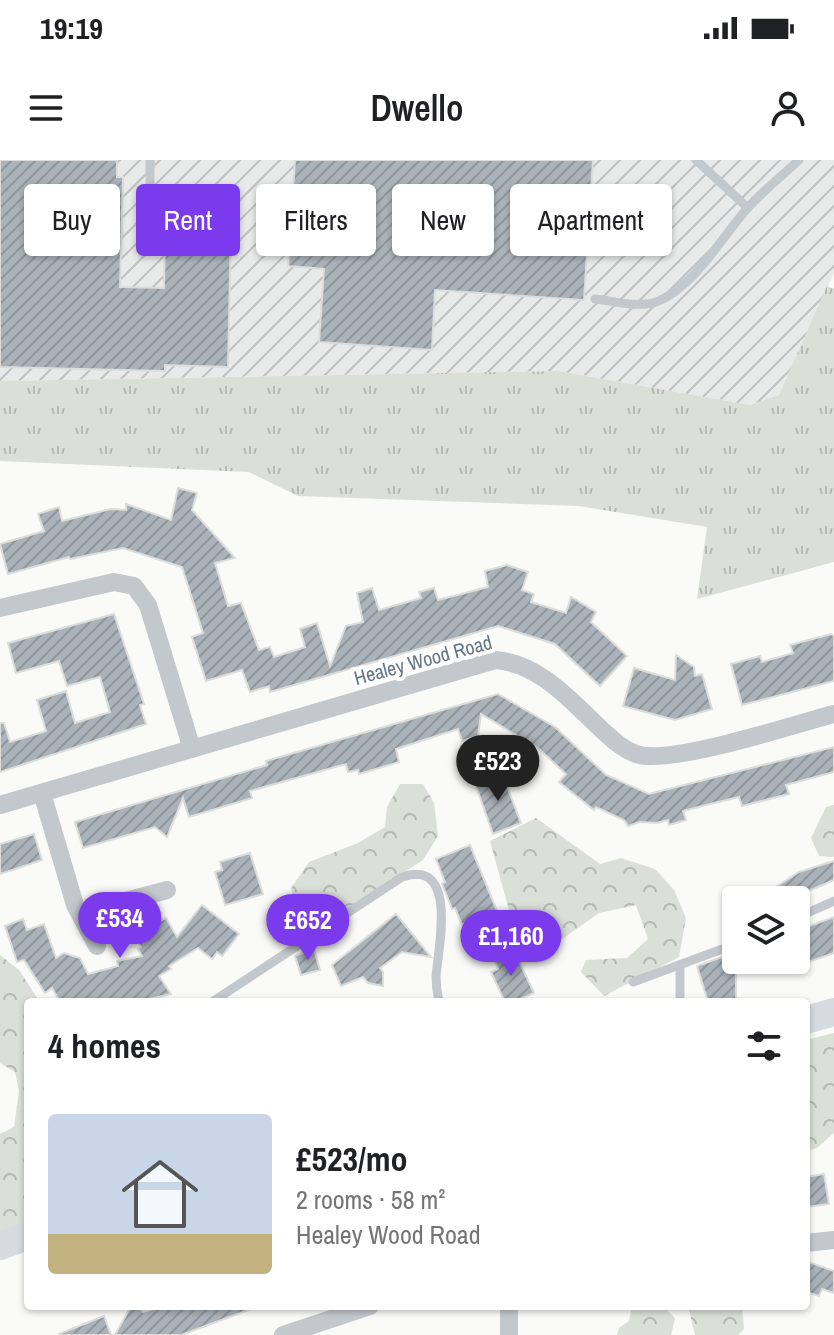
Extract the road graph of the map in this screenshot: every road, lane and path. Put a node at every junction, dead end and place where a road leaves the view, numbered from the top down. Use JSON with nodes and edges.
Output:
{"nodes":[{"id":1,"x":150,"y":160,"type":"edge"},
{"id":2,"x":696,"y":160,"type":"edge"},
{"id":3,"x":799,"y":160,"type":"edge"},
{"id":4,"x":150,"y":184,"type":"edge"},
{"id":5,"x":748,"y":208,"type":"junction"},
{"id":6,"x":595,"y":299,"type":"dead end"},
{"id":7,"x":0,"y":608,"type":"edge"},
{"id":8,"x":834,"y":714,"type":"edge"},
{"id":9,"x":192,"y":749,"type":"junction"},
{"id":10,"x":42,"y":793,"type":"junction"},
{"id":11,"x":0,"y":805,"type":"edge"},
{"id":12,"x":167,"y":890,"type":"dead end"},
{"id":13,"x":834,"y":901,"type":"edge"},
{"id":14,"x":810,"y":912,"type":"edge"},
{"id":15,"x":82,"y":918,"type":"junction"},
{"id":16,"x":97,"y":946,"type":"dead end"},
{"id":17,"x":722,"y":949,"type":"edge"},
{"id":18,"x":680,"y":965,"type":"junction"},
{"id":19,"x":633,"y":982,"type":"dead end"},
{"id":20,"x":218,"y":998,"type":"edge"},
{"id":21,"x":439,"y":998,"type":"edge"},
{"id":22,"x":680,"y":998,"type":"edge"},
{"id":23,"x":834,"y":1012,"type":"edge"},
{"id":24,"x":810,"y":1019,"type":"edge"},
{"id":25,"x":24,"y":1237,"type":"edge"},
{"id":26,"x":834,"y":1240,"type":"edge"},
{"id":27,"x":810,"y":1243,"type":"edge"},
{"id":28,"x":0,"y":1246,"type":"edge"},
{"id":29,"x":358,"y":1310,"type":"edge"},
{"id":30,"x":509,"y":1310,"type":"edge"},
{"id":31,"x":283,"y":1335,"type":"edge"},
{"id":32,"x":509,"y":1335,"type":"edge"}],
"edges":[{"from":1,"to":4,"type":"lane"},
{"from":2,"to":5,"type":"lane"},
{"from":3,"to":5,"type":"lane"},
{"from":5,"to":6,"type":"lane"},
{"from":7,"to":9,"type":"street"},
{"from":8,"to":9,"type":"street","name":"Healey Wood Road"},
{"from":9,"to":10,"type":"street","name":"Healey Wood Road"},
{"from":10,"to":11,"type":"street","name":"Healey Wood Road"},
{"from":10,"to":15,"type":"street"},
{"from":12,"to":15,"type":"street"},
{"from":13,"to":14,"type":"lane"},
{"from":15,"to":16,"type":"street"},
{"from":17,"to":18,"type":"lane"},
{"from":18,"to":19,"type":"lane"},
{"from":18,"to":22,"type":"lane"},
{"from":20,"to":21,"type":"lane"},
{"from":23,"to":24,"type":"main road"},
{"from":25,"to":28,"type":"main road"},
{"from":26,"to":27,"type":"street"},
{"from":29,"to":31,"type":"street"},
{"from":30,"to":32,"type":"street"}]}
